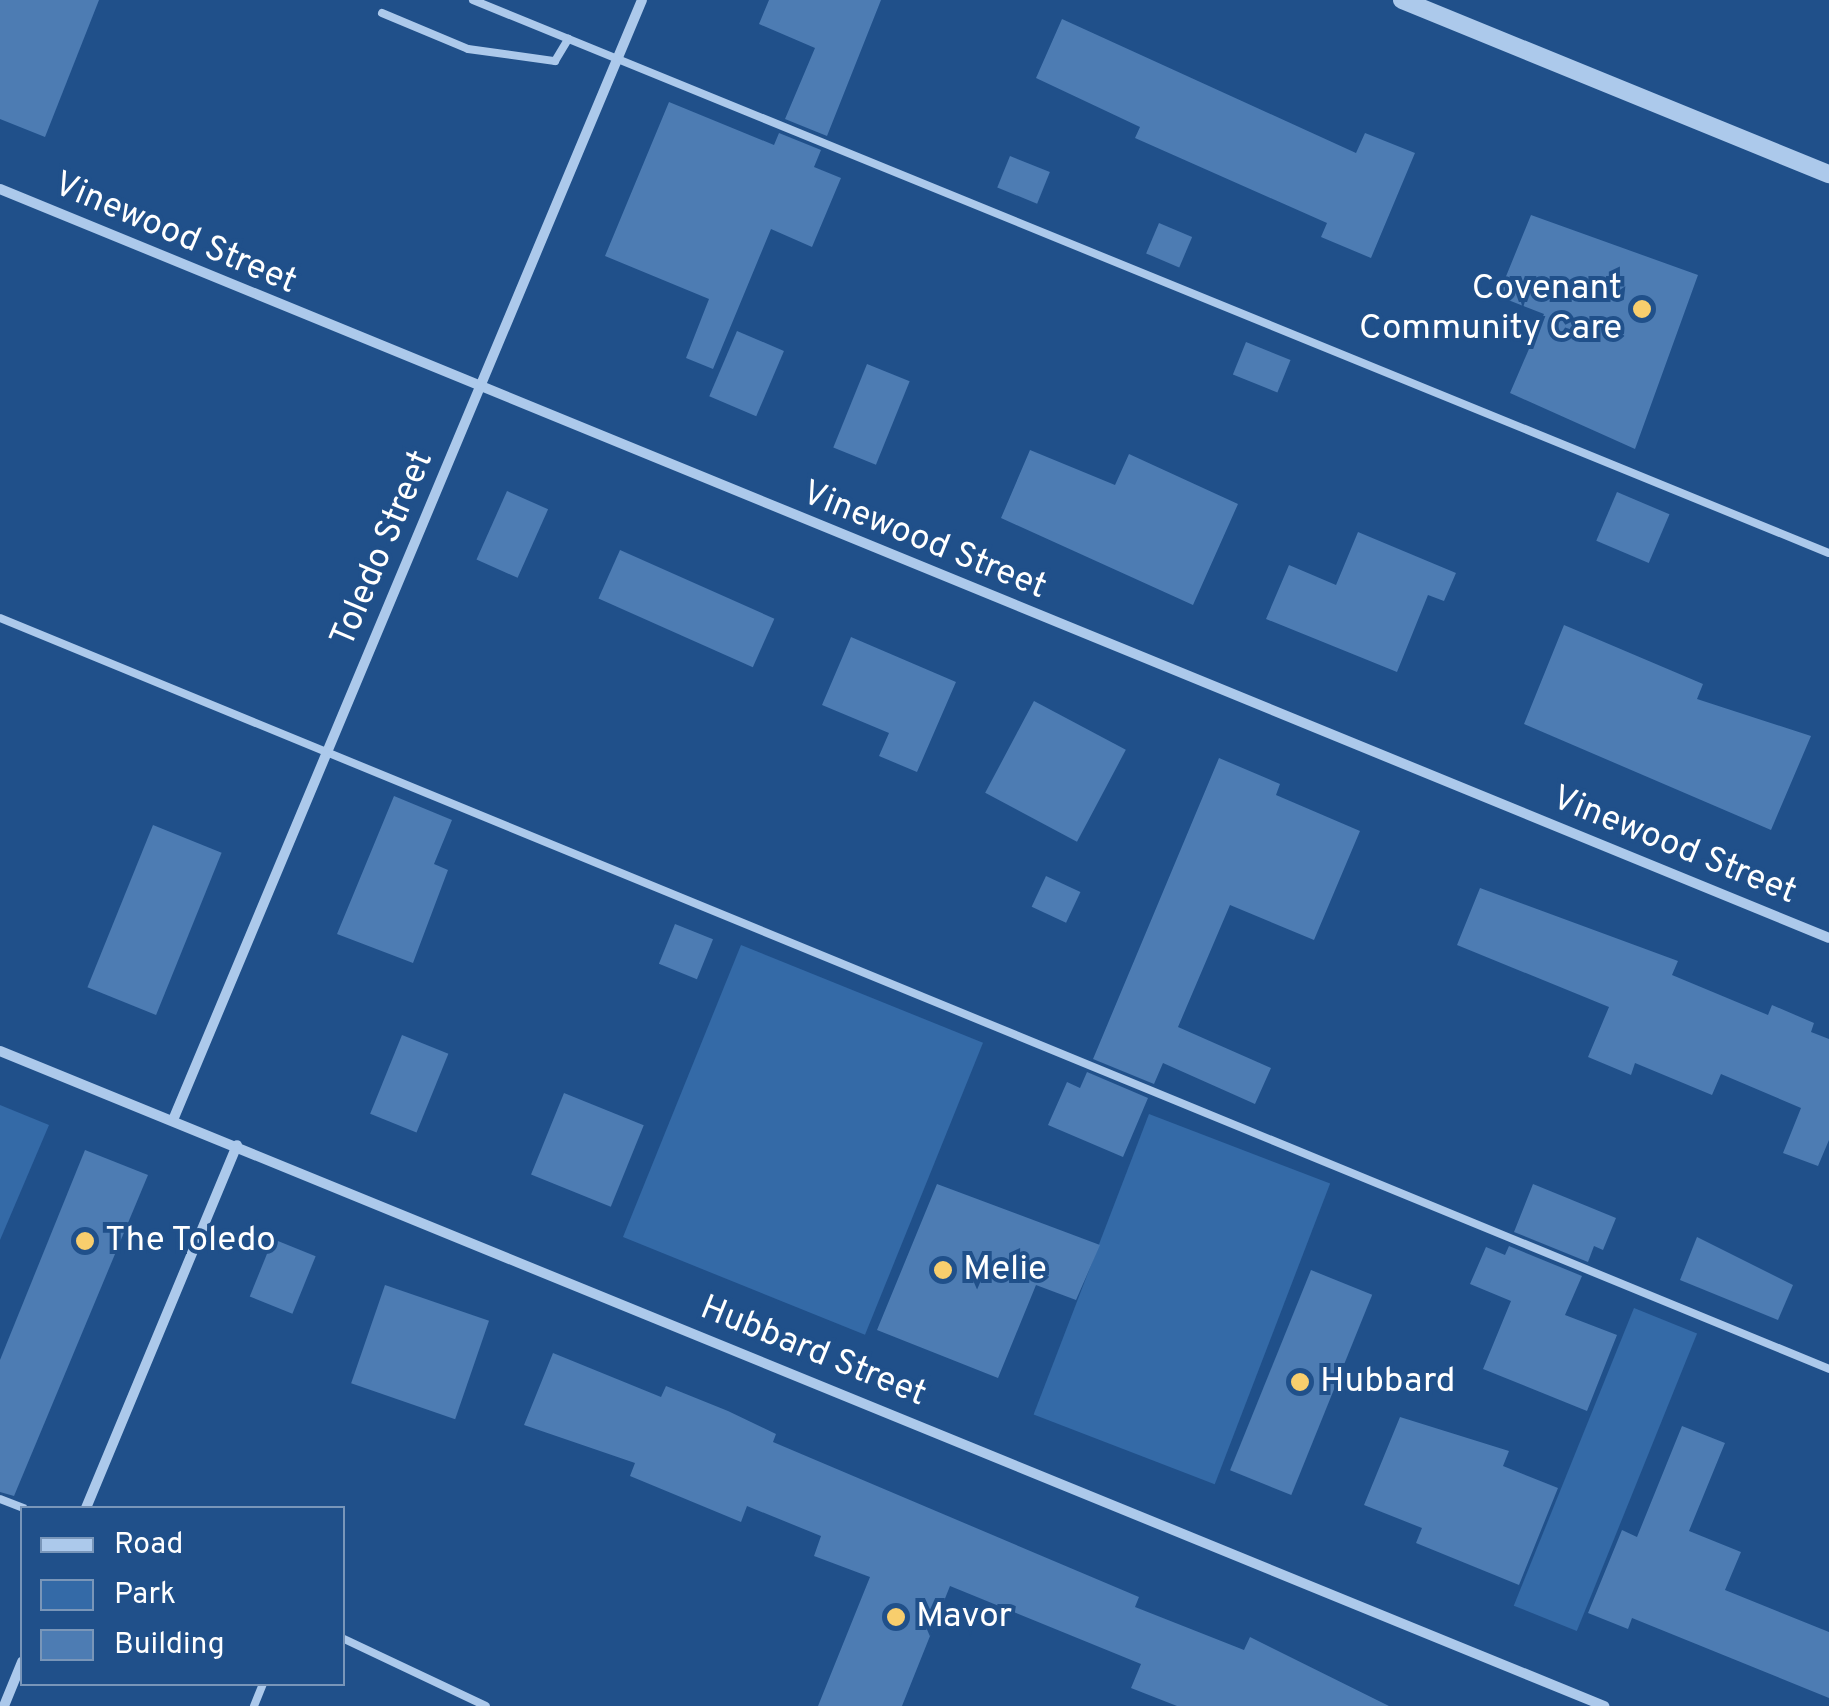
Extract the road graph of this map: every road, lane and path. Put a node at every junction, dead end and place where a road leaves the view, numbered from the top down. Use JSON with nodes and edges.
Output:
{"nodes":[{"id":1,"x":473,"y":0,"type":"edge"},
{"id":2,"x":642,"y":0,"type":"edge"},
{"id":3,"x":1402,"y":0,"type":"edge"},
{"id":4,"x":382,"y":12,"type":"dead end"},
{"id":5,"x":568,"y":40,"type":"junction"},
{"id":6,"x":617,"y":60,"type":"junction"},
{"id":7,"x":1829,"y":174,"type":"edge"},
{"id":8,"x":0,"y":189,"type":"edge"},
{"id":9,"x":479,"y":390,"type":"junction"},
{"id":10,"x":1829,"y":553,"type":"edge"},
{"id":11,"x":0,"y":618,"type":"edge"},
{"id":12,"x":327,"y":754,"type":"junction"},
{"id":13,"x":1829,"y":938,"type":"edge"},
{"id":14,"x":0,"y":1051,"type":"edge"},
{"id":15,"x":173,"y":1120,"type":"junction"},
{"id":16,"x":237,"y":1145,"type":"junction"},
{"id":17,"x":1829,"y":1369,"type":"edge"},
{"id":18,"x":87,"y":1506,"type":"edge"},
{"id":19,"x":345,"y":1639,"type":"edge"},
{"id":20,"x":20,"y":1667,"type":"edge"},
{"id":21,"x":4,"y":1706,"type":"edge"},
{"id":22,"x":486,"y":1706,"type":"edge"},
{"id":23,"x":1604,"y":1706,"type":"edge"}],
"edges":[{"from":1,"to":5,"type":"lane"},
{"from":2,"to":6,"type":"street","name":"Toledo Street"},
{"from":3,"to":7,"type":"street"},
{"from":4,"to":5,"type":"lane"},
{"from":5,"to":6,"type":"lane"},
{"from":6,"to":9,"type":"street","name":"Toledo Street"},
{"from":6,"to":10,"type":"lane"},
{"from":8,"to":9,"type":"street","name":"Vinewood Street"},
{"from":9,"to":12,"type":"street","name":"Toledo Street"},
{"from":9,"to":13,"type":"street","name":"Vinewood Street"},
{"from":11,"to":12,"type":"lane"},
{"from":12,"to":15,"type":"street","name":"Toledo Street"},
{"from":12,"to":17,"type":"lane"},
{"from":14,"to":15,"type":"street","name":"Hubbard Street"},
{"from":15,"to":16,"type":"street","name":"Hubbard Street"},
{"from":16,"to":18,"type":"street"},
{"from":16,"to":23,"type":"street","name":"Hubbard Street"},
{"from":19,"to":22,"type":"lane"},
{"from":20,"to":21,"type":"street"}]}
